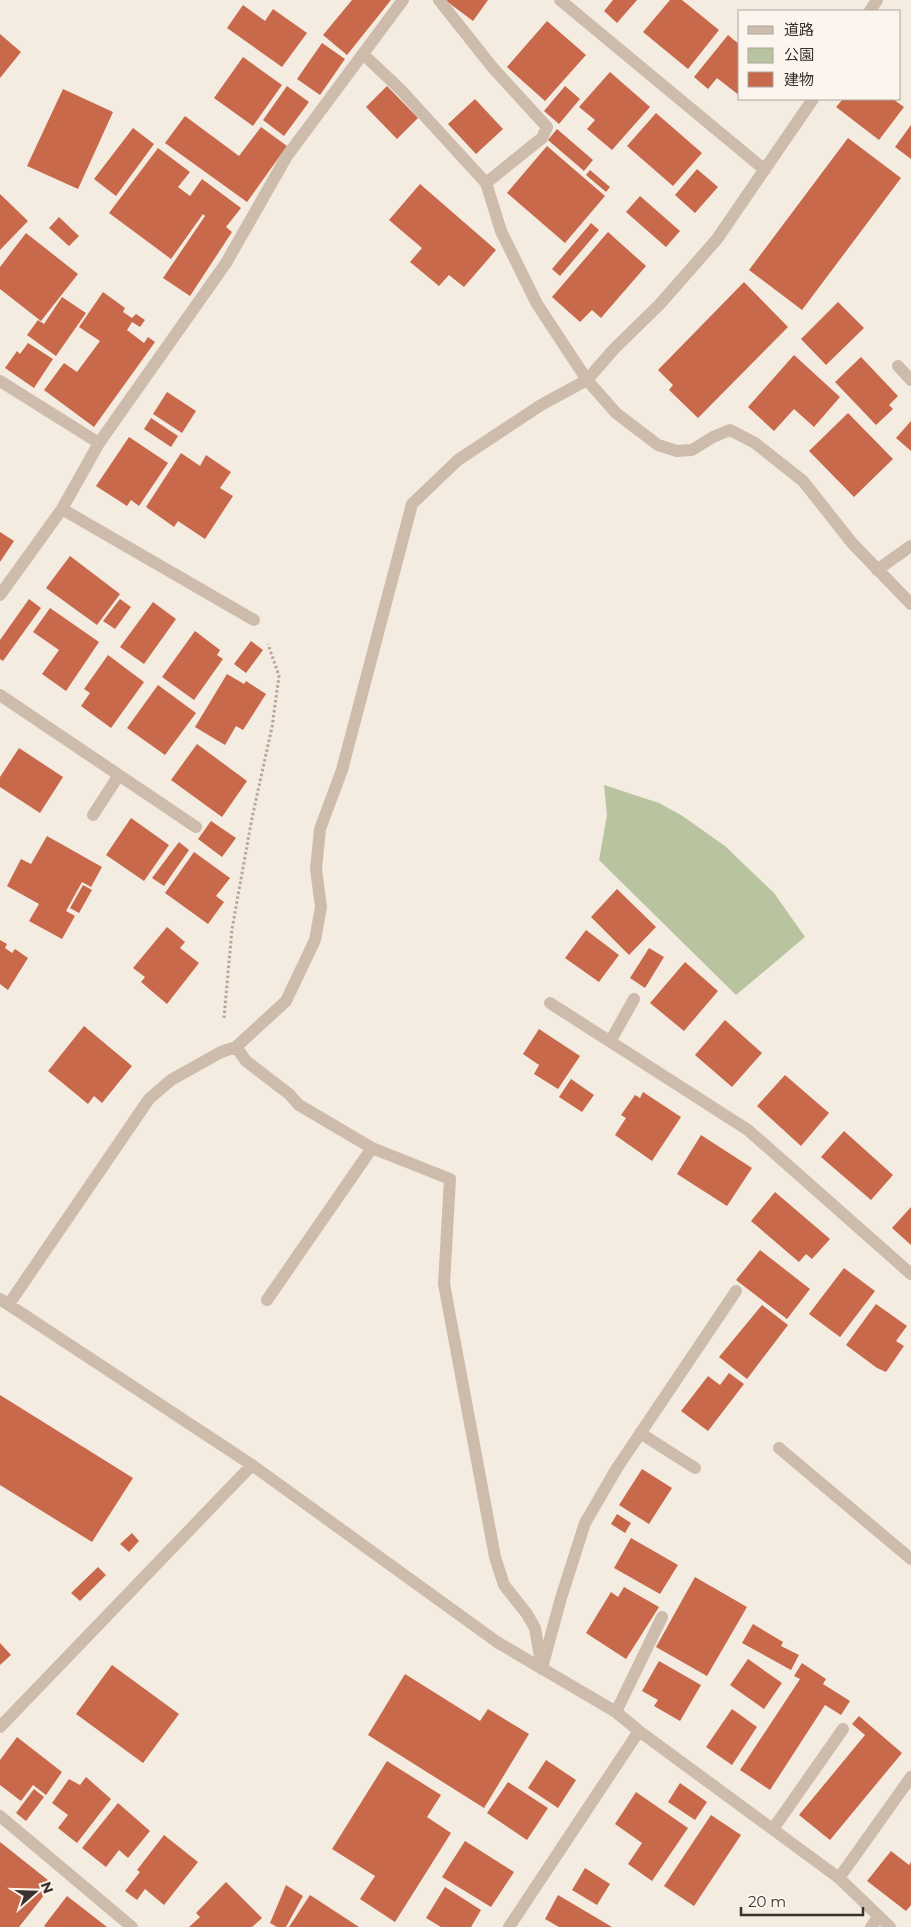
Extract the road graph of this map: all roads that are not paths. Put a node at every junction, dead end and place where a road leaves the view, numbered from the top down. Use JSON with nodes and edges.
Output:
{"nodes":[{"id":1,"x":403,"y":0,"type":"edge"},
{"id":2,"x":439,"y":0,"type":"edge"},
{"id":3,"x":560,"y":0,"type":"edge"},
{"id":4,"x":364,"y":55,"type":"junction"},
{"id":5,"x":812,"y":100,"type":"edge"},
{"id":6,"x":765,"y":170,"type":"junction"},
{"id":7,"x":486,"y":183,"type":"junction"},
{"id":8,"x":898,"y":366,"type":"dead end"},
{"id":9,"x":587,"y":380,"type":"junction"},
{"id":10,"x":911,"y":380,"type":"edge"},
{"id":11,"x":0,"y":381,"type":"edge"},
{"id":12,"x":99,"y":443,"type":"junction"},
{"id":13,"x":62,"y":509,"type":"junction"},
{"id":14,"x":911,"y":546,"type":"edge"},
{"id":15,"x":877,"y":570,"type":"junction"},
{"id":16,"x":0,"y":595,"type":"edge"},
{"id":17,"x":911,"y":604,"type":"edge"},
{"id":18,"x":254,"y":620,"type":"road end"},
{"id":19,"x":0,"y":695,"type":"edge"},
{"id":20,"x":119,"y":775,"type":"junction"},
{"id":21,"x":93,"y":815,"type":"dead end"},
{"id":22,"x":196,"y":827,"type":"dead end"},
{"id":23,"x":634,"y":998,"type":"dead end"},
{"id":24,"x":550,"y":1003,"type":"dead end"},
{"id":25,"x":611,"y":1040,"type":"junction"},
{"id":26,"x":236,"y":1047,"type":"junction"},
{"id":27,"x":372,"y":1148,"type":"junction"},
{"id":28,"x":911,"y":1274,"type":"edge"},
{"id":29,"x":736,"y":1291,"type":"dead end"},
{"id":30,"x":267,"y":1300,"type":"dead end"},
{"id":31,"x":5,"y":1302,"type":"edge"},
{"id":32,"x":640,"y":1433,"type":"junction"},
{"id":33,"x":778,"y":1448,"type":"dead end"},
{"id":34,"x":252,"y":1466,"type":"junction"},
{"id":35,"x":695,"y":1468,"type":"dead end"},
{"id":36,"x":911,"y":1559,"type":"edge"},
{"id":37,"x":662,"y":1618,"type":"dead end"},
{"id":38,"x":542,"y":1669,"type":"junction"},
{"id":39,"x":616,"y":1712,"type":"junction"},
{"id":40,"x":0,"y":1727,"type":"edge"},
{"id":41,"x":843,"y":1729,"type":"dead end"},
{"id":42,"x":639,"y":1731,"type":"junction"},
{"id":43,"x":911,"y":1777,"type":"edge"},
{"id":44,"x":0,"y":1816,"type":"edge"},
{"id":45,"x":773,"y":1829,"type":"junction"},
{"id":46,"x":840,"y":1878,"type":"junction"},
{"id":47,"x":879,"y":1916,"type":"junction"},
{"id":48,"x":132,"y":1927,"type":"edge"},
{"id":49,"x":509,"y":1927,"type":"edge"},
{"id":50,"x":871,"y":1927,"type":"edge"},
{"id":51,"x":890,"y":1927,"type":"edge"}],
"edges":[{"from":1,"to":4,"type":"street"},
{"from":2,"to":7,"type":"street"},
{"from":3,"to":6,"type":"street"},
{"from":4,"to":7,"type":"street"},
{"from":4,"to":12,"type":"street"},
{"from":5,"to":6,"type":"street"},
{"from":6,"to":9,"type":"street"},
{"from":7,"to":9,"type":"street"},
{"from":8,"to":10,"type":"street"},
{"from":9,"to":15,"type":"street"},
{"from":9,"to":26,"type":"street"},
{"from":11,"to":12,"type":"street"},
{"from":12,"to":13,"type":"street"},
{"from":13,"to":16,"type":"street"},
{"from":13,"to":18,"type":"street"},
{"from":14,"to":15,"type":"street"},
{"from":15,"to":17,"type":"street"},
{"from":19,"to":20,"type":"street"},
{"from":20,"to":21,"type":"street"},
{"from":20,"to":22,"type":"street"},
{"from":23,"to":25,"type":"street"},
{"from":24,"to":25,"type":"street"},
{"from":25,"to":28,"type":"street"},
{"from":26,"to":27,"type":"street"},
{"from":26,"to":31,"type":"street"},
{"from":27,"to":30,"type":"street"},
{"from":27,"to":38,"type":"street"},
{"from":29,"to":32,"type":"street"},
{"from":31,"to":34,"type":"street"},
{"from":32,"to":35,"type":"street"},
{"from":32,"to":38,"type":"street"},
{"from":33,"to":36,"type":"street"},
{"from":34,"to":38,"type":"street"},
{"from":34,"to":40,"type":"street"},
{"from":37,"to":39,"type":"street"},
{"from":38,"to":39,"type":"street"},
{"from":39,"to":42,"type":"street"},
{"from":41,"to":45,"type":"street"},
{"from":42,"to":45,"type":"street"},
{"from":42,"to":49,"type":"street"},
{"from":43,"to":46,"type":"street"},
{"from":44,"to":48,"type":"street"},
{"from":45,"to":46,"type":"street"},
{"from":46,"to":47,"type":"street"},
{"from":47,"to":50,"type":"street"},
{"from":47,"to":51,"type":"street"}]}
